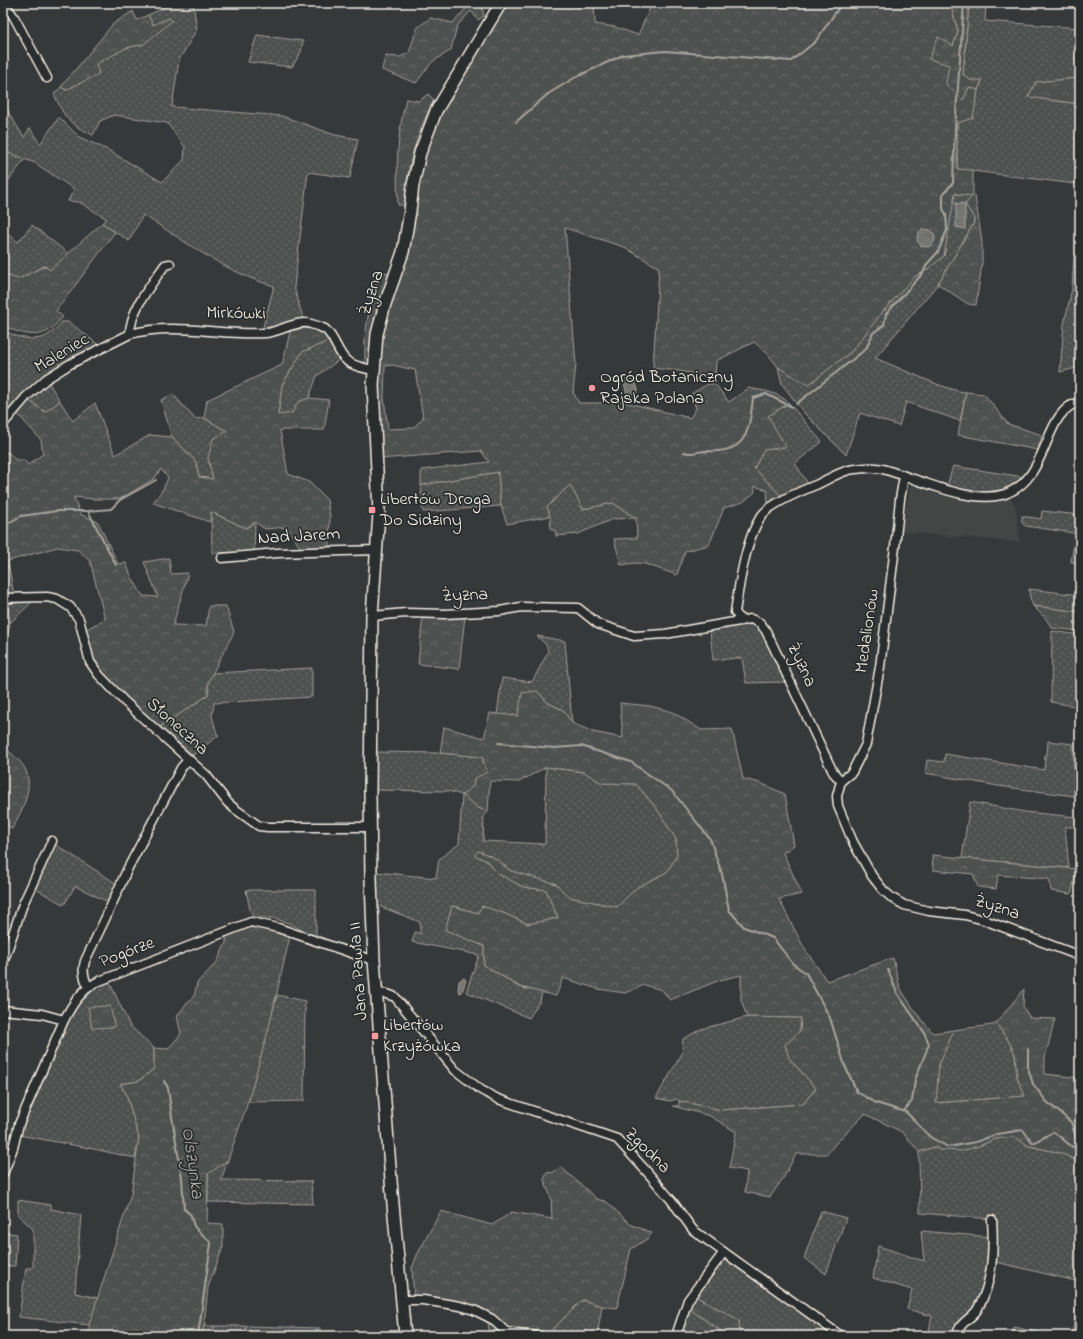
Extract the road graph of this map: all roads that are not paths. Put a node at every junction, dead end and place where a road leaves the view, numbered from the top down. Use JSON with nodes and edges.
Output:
{"nodes":[{"id":1,"x":4,"y":3,"type":"edge"},
{"id":2,"x":501,"y":3,"type":"edge"},
{"id":3,"x":47,"y":78,"type":"dead end"},
{"id":4,"x":170,"y":264,"type":"dead end"},
{"id":5,"x":130,"y":334,"type":"junction"},
{"id":6,"x":105,"y":347,"type":"joint"},
{"id":7,"x":373,"y":370,"type":"junction"},
{"id":8,"x":1080,"y":402,"type":"edge"},
{"id":9,"x":3,"y":424,"type":"edge"},
{"id":10,"x":904,"y":476,"type":"junction"},
{"id":11,"x":377,"y":550,"type":"junction"},
{"id":12,"x":222,"y":558,"type":"dead end"},
{"id":13,"x":3,"y":598,"type":"edge"},
{"id":14,"x":372,"y":616,"type":"junction"},
{"id":15,"x":741,"y":621,"type":"junction"},
{"id":16,"x":370,"y":722,"type":"joint"},
{"id":17,"x":189,"y":759,"type":"junction"},
{"id":18,"x":841,"y":781,"type":"junction"},
{"id":19,"x":370,"y":827,"type":"junction"},
{"id":20,"x":52,"y":841,"type":"dead end"},
{"id":21,"x":1080,"y":956,"type":"edge"},
{"id":22,"x":374,"y":960,"type":"junction"},
{"id":23,"x":3,"y":963,"type":"edge"},
{"id":24,"x":88,"y":987,"type":"junction"},
{"id":25,"x":377,"y":993,"type":"junction"},
{"id":26,"x":3,"y":1010,"type":"edge"},
{"id":27,"x":64,"y":1020,"type":"junction"},
{"id":28,"x":3,"y":1174,"type":"edge"},
{"id":29,"x":992,"y":1220,"type":"dead end"},
{"id":30,"x":724,"y":1252,"type":"junction"},
{"id":31,"x":403,"y":1300,"type":"junction"},
{"id":32,"x":406,"y":1336,"type":"edge"},
{"id":33,"x":541,"y":1336,"type":"edge"},
{"id":34,"x":676,"y":1336,"type":"edge"},
{"id":35,"x":842,"y":1336,"type":"edge"},
{"id":36,"x":957,"y":1336,"type":"edge"}],
"edges":[{"from":1,"to":3,"type":"street"},
{"from":2,"to":7,"type":"street","name":"Żyzna"},
{"from":4,"to":5,"type":"street"},
{"from":5,"to":6,"type":"street","name":"Mirkówki"},
{"from":5,"to":7,"type":"street","name":"Mirkówki"},
{"from":6,"to":9,"type":"street","name":"Maleniec"},
{"from":7,"to":11,"type":"street","name":"Żyzna"},
{"from":8,"to":10,"type":"street"},
{"from":10,"to":15,"type":"street"},
{"from":10,"to":18,"type":"street","name":"Medalionów"},
{"from":11,"to":12,"type":"street","name":"Nad Jarem"},
{"from":11,"to":14,"type":"street","name":"Żyzna"},
{"from":13,"to":17,"type":"street","name":"Słoneczna"},
{"from":14,"to":15,"type":"street","name":"Żyzna"},
{"from":14,"to":16,"type":"street","name":"Żyzna"},
{"from":15,"to":18,"type":"street","name":"Żyzna"},
{"from":16,"to":19,"type":"street","name":"Jana Pawła II"},
{"from":17,"to":19,"type":"street","name":"Słoneczna"},
{"from":17,"to":24,"type":"street"},
{"from":18,"to":21,"type":"street","name":"Żyzna"},
{"from":19,"to":22,"type":"street","name":"Jana Pawła II"},
{"from":20,"to":23,"type":"street"},
{"from":22,"to":24,"type":"street","name":"Pogórze"},
{"from":22,"to":25,"type":"street","name":"Jana Pawła II"},
{"from":24,"to":27,"type":"street","name":"Pogórze"},
{"from":25,"to":30,"type":"street","name":"Zgodna"},
{"from":25,"to":31,"type":"street","name":"Jana Pawła II"},
{"from":26,"to":27,"type":"street"},
{"from":27,"to":28,"type":"street","name":"Pogórze"},
{"from":29,"to":36,"type":"street"},
{"from":30,"to":34,"type":"street"},
{"from":30,"to":35,"type":"street","name":"Zgodna"},
{"from":31,"to":32,"type":"street","name":"Jana Pawła II"},
{"from":31,"to":33,"type":"street"}]}
